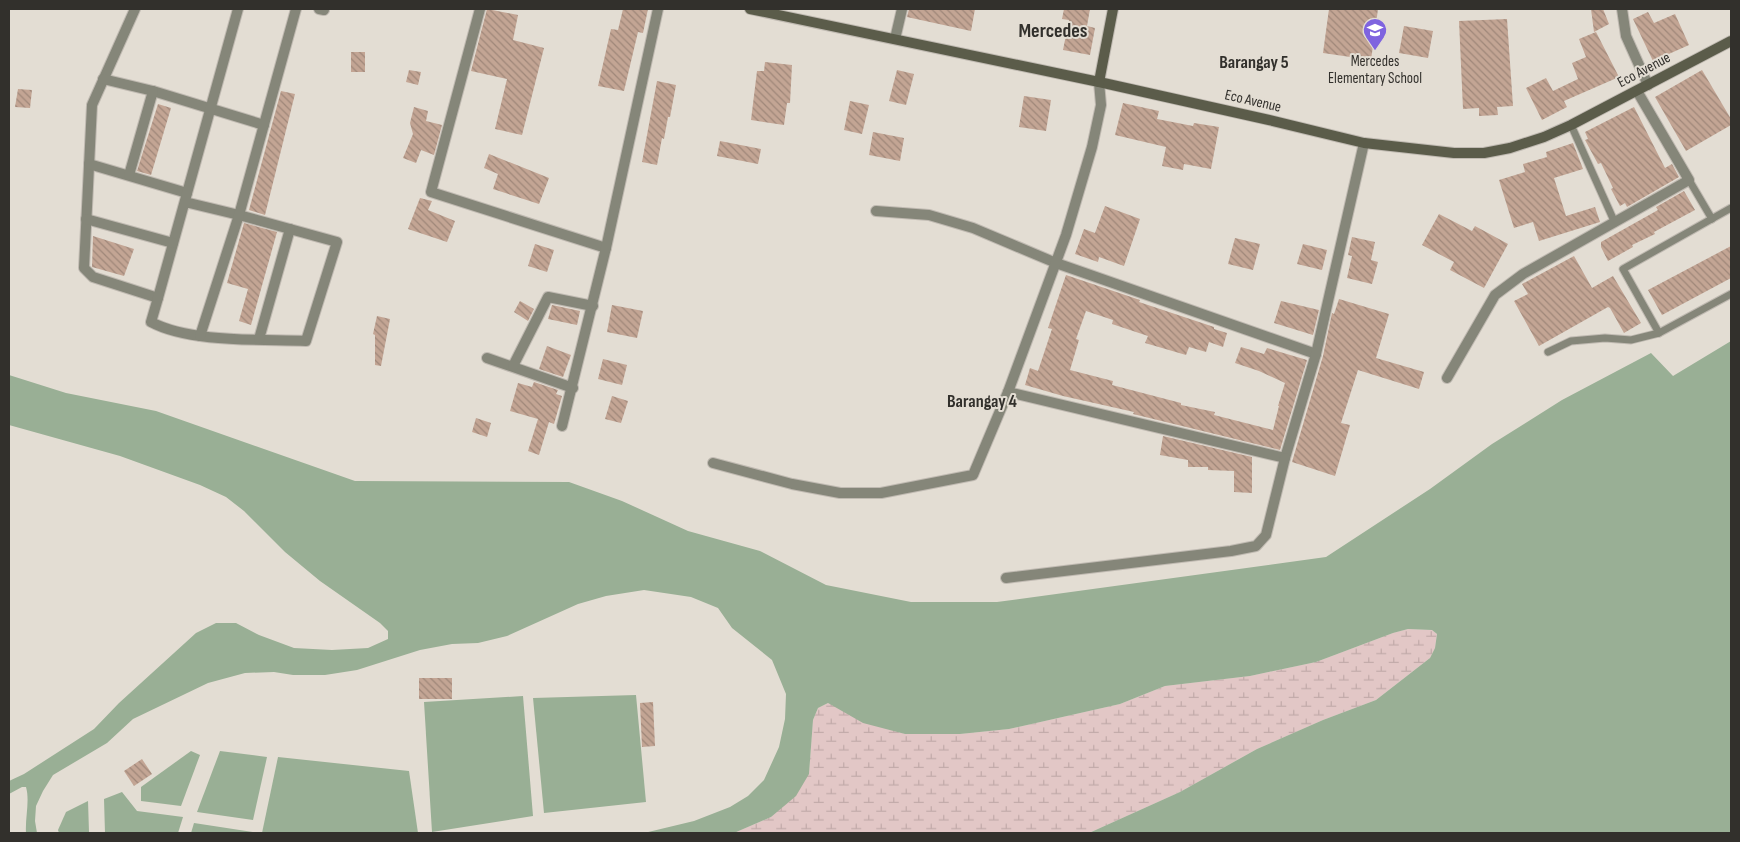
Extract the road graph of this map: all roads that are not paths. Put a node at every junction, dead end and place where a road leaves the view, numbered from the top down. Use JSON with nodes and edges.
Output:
{"nodes":[{"id":1,"x":135,"y":9,"type":"edge"},
{"id":2,"x":238,"y":9,"type":"edge"},
{"id":3,"x":296,"y":9,"type":"edge"},
{"id":4,"x":480,"y":9,"type":"edge"},
{"id":5,"x":658,"y":9,"type":"edge"},
{"id":6,"x":750,"y":9,"type":"edge"},
{"id":7,"x":902,"y":9,"type":"edge"},
{"id":8,"x":1114,"y":9,"type":"edge"},
{"id":9,"x":1622,"y":9,"type":"edge"},
{"id":10,"x":895,"y":39,"type":"junction"},
{"id":11,"x":1731,"y":40,"type":"edge"},
{"id":12,"x":103,"y":79,"type":"junction"},
{"id":13,"x":1099,"y":82,"type":"junction"},
{"id":14,"x":1648,"y":85,"type":"junction"},
{"id":15,"x":153,"y":91,"type":"junction"},
{"id":16,"x":1636,"y":91,"type":"junction"},
{"id":17,"x":211,"y":108,"type":"junction"},
{"id":18,"x":264,"y":125,"type":"junction"},
{"id":19,"x":1571,"y":125,"type":"junction"},
{"id":20,"x":1364,"y":143,"type":"junction"},
{"id":21,"x":89,"y":164,"type":"junction"},
{"id":22,"x":128,"y":175,"type":"junction"},
{"id":23,"x":1688,"y":180,"type":"junction"},
{"id":24,"x":186,"y":198,"type":"junction"},
{"id":25,"x":1731,"y":208,"type":"edge"},
{"id":26,"x":876,"y":211,"type":"dead end"},
{"id":27,"x":239,"y":215,"type":"junction"},
{"id":28,"x":86,"y":219,"type":"junction"},
{"id":29,"x":1712,"y":219,"type":"junction"},
{"id":30,"x":1615,"y":223,"type":"junction"},
{"id":31,"x":290,"y":229,"type":"junction"},
{"id":32,"x":173,"y":243,"type":"junction"},
{"id":33,"x":606,"y":248,"type":"junction"},
{"id":34,"x":1056,"y":263,"type":"junction"},
{"id":35,"x":1731,"y":294,"type":"edge"},
{"id":36,"x":158,"y":298,"type":"junction"},
{"id":37,"x":593,"y":306,"type":"junction"},
{"id":38,"x":1659,"y":333,"type":"junction"},
{"id":39,"x":200,"y":336,"type":"junction"},
{"id":40,"x":259,"y":339,"type":"junction"},
{"id":41,"x":1548,"y":352,"type":"dead end"},
{"id":42,"x":1316,"y":354,"type":"junction"},
{"id":43,"x":487,"y":358,"type":"dead end"},
{"id":44,"x":512,"y":366,"type":"junction"},
{"id":45,"x":1447,"y":378,"type":"dead end"},
{"id":46,"x":573,"y":388,"type":"junction"},
{"id":47,"x":1008,"y":392,"type":"junction"},
{"id":48,"x":562,"y":426,"type":"dead end"},
{"id":49,"x":1285,"y":458,"type":"junction"},
{"id":50,"x":713,"y":463,"type":"dead end"},
{"id":51,"x":1006,"y":578,"type":"dead end"}],
"edges":[{"from":1,"to":12,"type":"street"},
{"from":2,"to":17,"type":"street"},
{"from":3,"to":18,"type":"street"},
{"from":4,"to":33,"type":"street"},
{"from":5,"to":33,"type":"street"},
{"from":6,"to":10,"type":"main road","name":"Eco Avenue"},
{"from":7,"to":10,"type":"street"},
{"from":8,"to":13,"type":"main road"},
{"from":9,"to":14,"type":"street"},
{"from":10,"to":13,"type":"main road","name":"Eco Avenue"},
{"from":11,"to":14,"type":"main road","name":"Eco Avenue"},
{"from":12,"to":15,"type":"street"},
{"from":12,"to":21,"type":"street"},
{"from":13,"to":20,"type":"main road","name":"Eco Avenue"},
{"from":13,"to":34,"type":"street"},
{"from":14,"to":16,"type":"main road","name":"Eco Avenue"},
{"from":15,"to":17,"type":"street"},
{"from":15,"to":22,"type":"street"},
{"from":16,"to":19,"type":"main road","name":"Eco Avenue"},
{"from":16,"to":23,"type":"street"},
{"from":17,"to":18,"type":"street"},
{"from":17,"to":24,"type":"street"},
{"from":18,"to":27,"type":"street"},
{"from":19,"to":20,"type":"main road","name":"Eco Avenue"},
{"from":19,"to":30,"type":"lane"},
{"from":20,"to":42,"type":"street"},
{"from":21,"to":22,"type":"street"},
{"from":21,"to":28,"type":"street"},
{"from":22,"to":24,"type":"street"},
{"from":23,"to":29,"type":"lane"},
{"from":23,"to":30,"type":"street"},
{"from":24,"to":27,"type":"street"},
{"from":24,"to":32,"type":"street"},
{"from":25,"to":29,"type":"lane"},
{"from":26,"to":34,"type":"street"},
{"from":27,"to":31,"type":"street"},
{"from":27,"to":39,"type":"street"},
{"from":28,"to":32,"type":"street"},
{"from":28,"to":36,"type":"street"},
{"from":29,"to":38,"type":"lane"},
{"from":30,"to":45,"type":"street"},
{"from":31,"to":40,"type":"street"},
{"from":31,"to":40,"type":"street"},
{"from":32,"to":36,"type":"street"},
{"from":33,"to":37,"type":"street"},
{"from":34,"to":42,"type":"street"},
{"from":34,"to":47,"type":"street"},
{"from":35,"to":38,"type":"lane"},
{"from":36,"to":39,"type":"street"},
{"from":37,"to":44,"type":"street"},
{"from":37,"to":46,"type":"street"},
{"from":38,"to":41,"type":"lane"},
{"from":39,"to":40,"type":"street"},
{"from":42,"to":49,"type":"street"},
{"from":43,"to":44,"type":"street"},
{"from":44,"to":46,"type":"street"},
{"from":46,"to":48,"type":"street"},
{"from":47,"to":49,"type":"street"},
{"from":47,"to":50,"type":"street"},
{"from":49,"to":51,"type":"street"}]}
